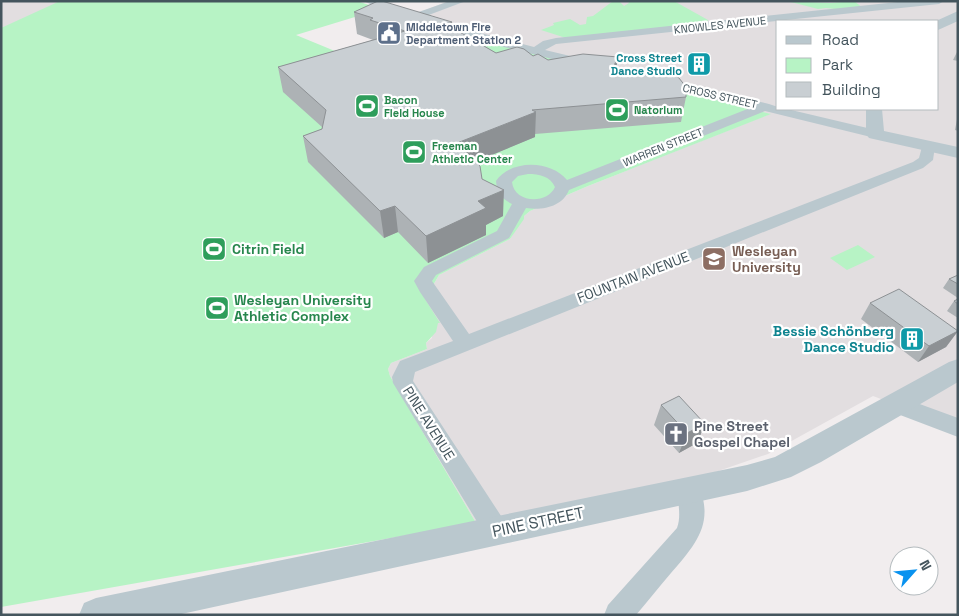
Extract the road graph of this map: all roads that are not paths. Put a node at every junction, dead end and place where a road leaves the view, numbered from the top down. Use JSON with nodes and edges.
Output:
{"nodes":[{"id":1,"x":368,"y":1,"type":"edge"},
{"id":2,"x":461,"y":1,"type":"edge"},
{"id":3,"x":939,"y":1,"type":"edge"},
{"id":4,"x":958,"y":15,"type":"edge"},
{"id":5,"x":414,"y":17,"type":"junction"},
{"id":6,"x":939,"y":25,"type":"edge"},
{"id":7,"x":535,"y":52,"type":"junction"},
{"id":8,"x":594,"y":66,"type":"edge"},
{"id":9,"x":648,"y":79,"type":"edge"},
{"id":10,"x":764,"y":107,"type":"junction"},
{"id":11,"x":776,"y":110,"type":"edge"},
{"id":12,"x":776,"y":110,"type":"edge"},
{"id":13,"x":874,"y":110,"type":"edge"},
{"id":14,"x":875,"y":134,"type":"junction"},
{"id":15,"x":928,"y":146,"type":"junction"},
{"id":16,"x":958,"y":153,"type":"edge"},
{"id":17,"x":563,"y":187,"type":"junction"},
{"id":18,"x":521,"y":203,"type":"junction"},
{"id":19,"x":465,"y":343,"type":"junction"},
{"id":20,"x":958,"y":369,"type":"edge"},
{"id":21,"x":895,"y":404,"type":"junction"},
{"id":22,"x":958,"y":428,"type":"edge"},
{"id":23,"x":689,"y":490,"type":"junction"},
{"id":24,"x":496,"y":530,"type":"junction"},
{"id":25,"x":96,"y":615,"type":"edge"},
{"id":26,"x":618,"y":615,"type":"edge"}],
"edges":[{"from":1,"to":5,"type":"street"},
{"from":2,"to":5,"type":"street"},
{"from":3,"to":7,"type":"street","name":"KNOWLES AVENUE"},
{"from":4,"to":6,"type":"street"},
{"from":5,"to":7,"type":"street"},
{"from":7,"to":8,"type":"street"},
{"from":9,"to":10,"type":"street","name":"CROSS STREET"},
{"from":10,"to":11,"type":"street","name":"CROSS STREET"},
{"from":10,"to":17,"type":"street","name":"WARREN STREET"},
{"from":12,"to":14,"type":"street","name":"CROSS STREET"},
{"from":13,"to":14,"type":"street"},
{"from":14,"to":15,"type":"street","name":"CROSS STREET"},
{"from":15,"to":16,"type":"street","name":"CROSS STREET"},
{"from":15,"to":19,"type":"street","name":"FOUNTAIN AVENUE"},
{"from":17,"to":18,"type":"street","name":"WARREN STREET"},
{"from":17,"to":18,"type":"street"},
{"from":18,"to":19,"type":"street"},
{"from":19,"to":24,"type":"street","name":"PINE AVENUE"},
{"from":20,"to":21,"type":"street","name":"PINE STREET"},
{"from":21,"to":22,"type":"street"},
{"from":21,"to":23,"type":"street","name":"PINE STREET"},
{"from":23,"to":24,"type":"street","name":"PINE STREET"},
{"from":23,"to":26,"type":"street"},
{"from":24,"to":25,"type":"street","name":"PINE STREET"}]}
